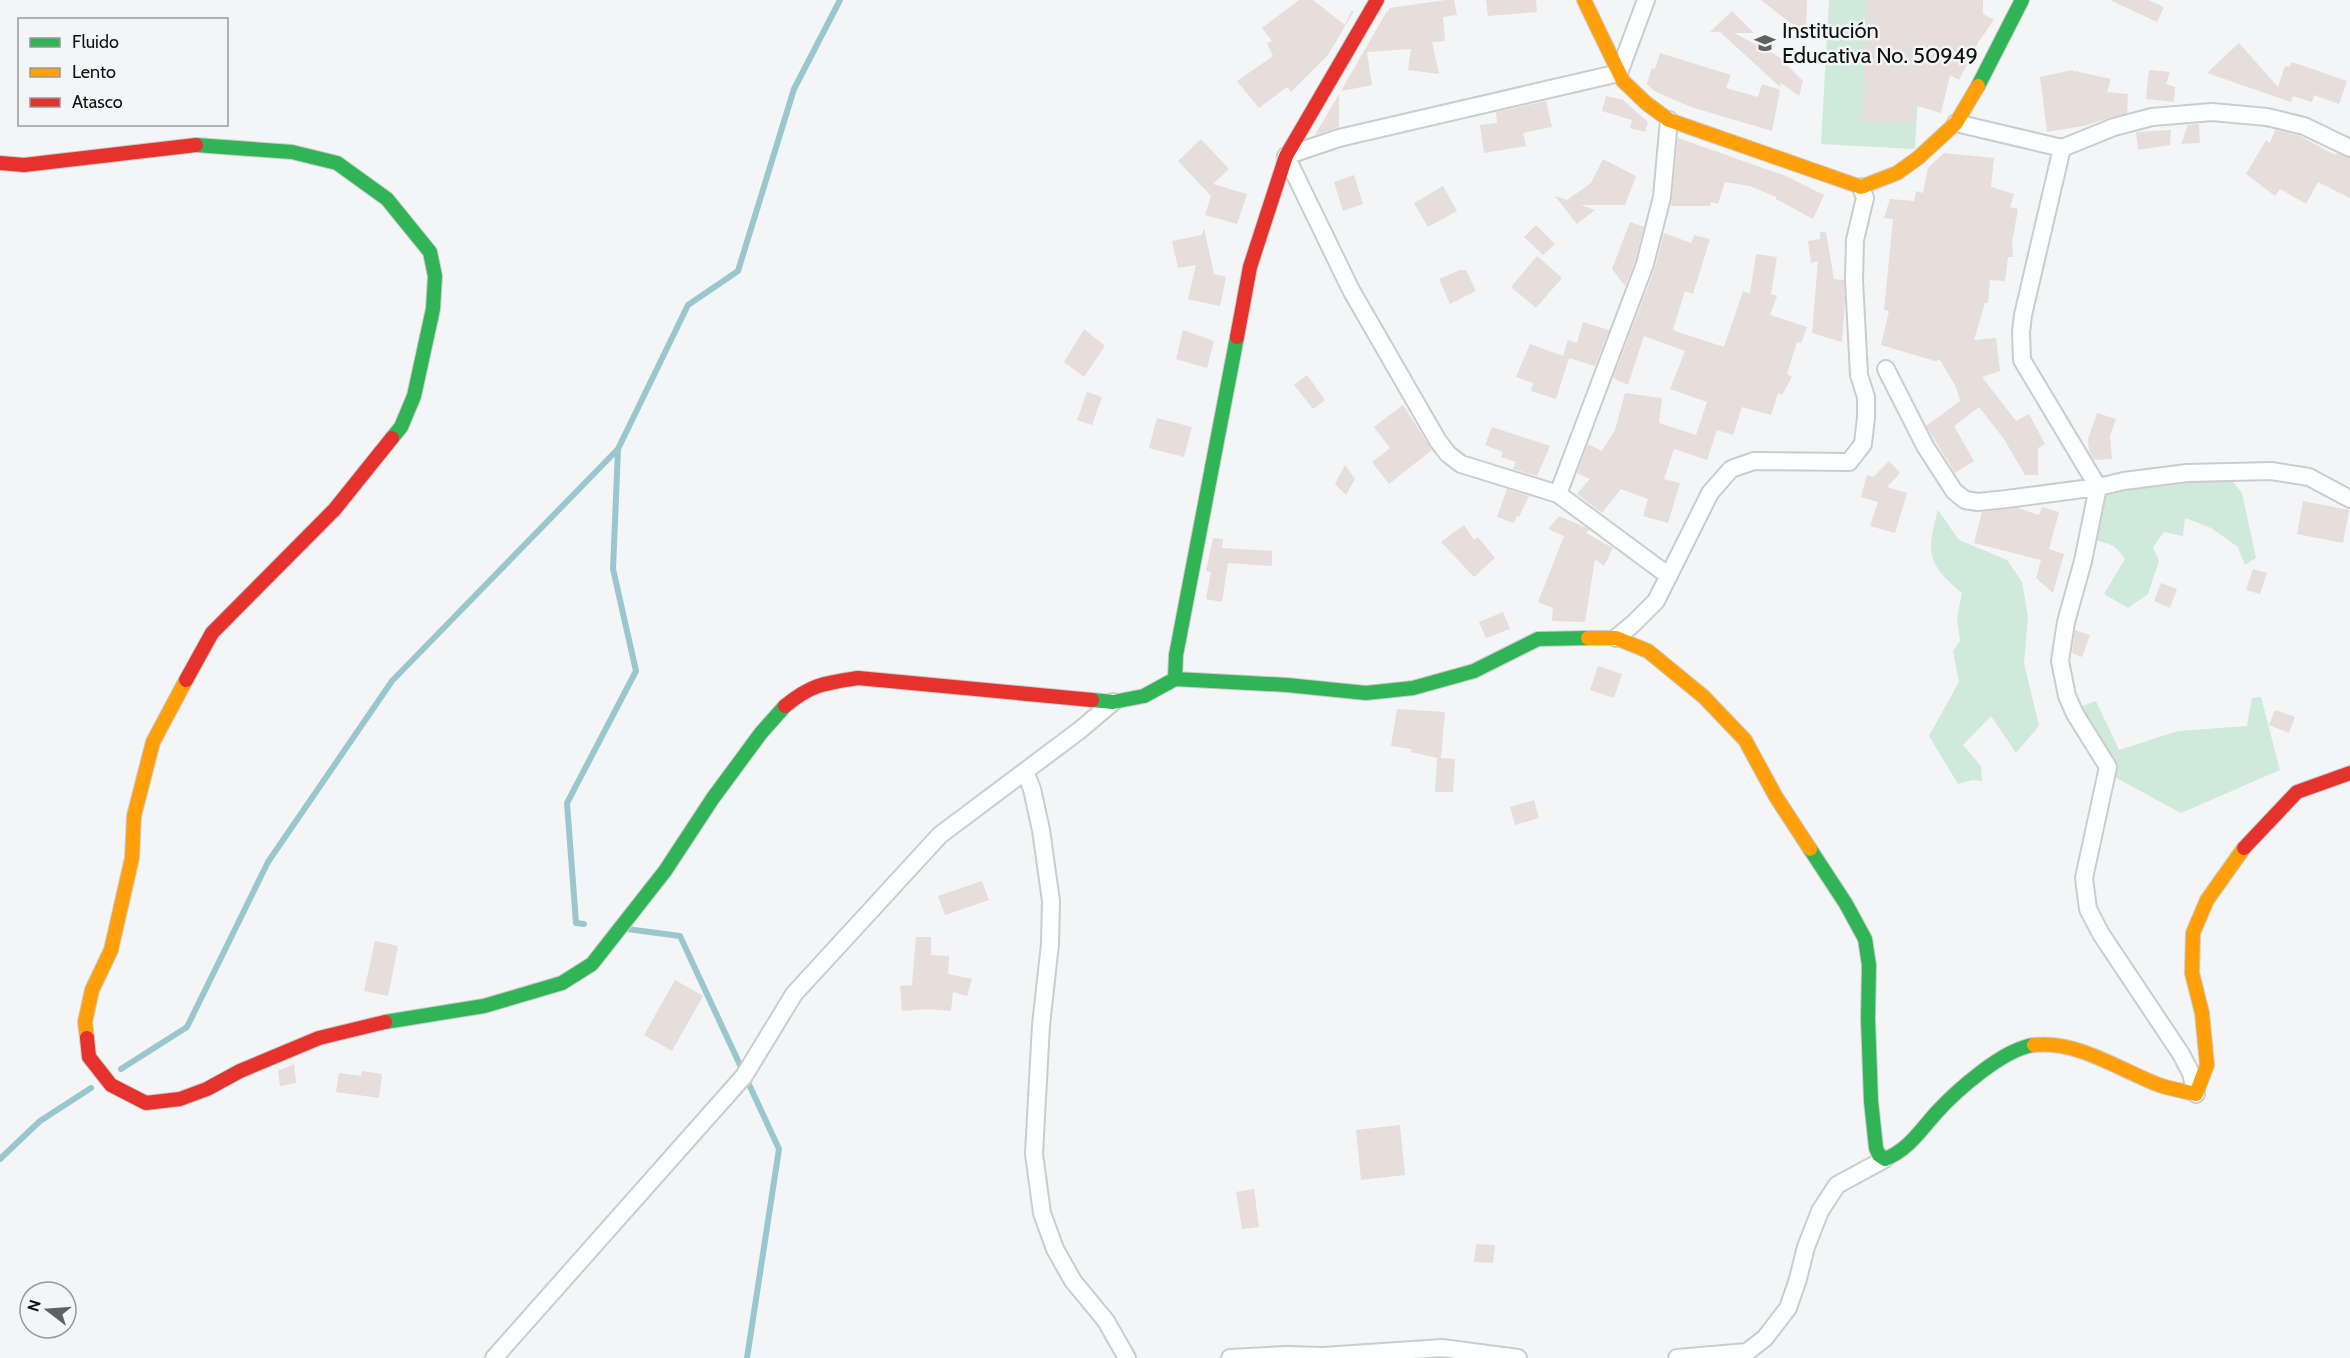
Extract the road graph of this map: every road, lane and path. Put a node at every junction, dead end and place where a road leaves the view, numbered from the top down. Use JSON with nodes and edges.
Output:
{"nodes":[{"id":1,"x":1377,"y":0,"type":"edge"},
{"id":2,"x":1584,"y":0,"type":"edge"},
{"id":3,"x":1646,"y":0,"type":"edge"},
{"id":4,"x":2022,"y":0,"type":"edge"},
{"id":5,"x":1619,"y":73,"type":"junction"},
{"id":6,"x":1669,"y":120,"type":"junction"},
{"id":7,"x":1956,"y":123,"type":"junction"},
{"id":8,"x":2062,"y":148,"type":"junction"},
{"id":9,"x":2350,"y":148,"type":"edge"},
{"id":10,"x":1286,"y":156,"type":"junction"},
{"id":11,"x":0,"y":163,"type":"edge"},
{"id":12,"x":1861,"y":187,"type":"junction"},
{"id":13,"x":1886,"y":369,"type":"dead end"},
{"id":14,"x":2098,"y":488,"type":"junction"},
{"id":15,"x":1558,"y":494,"type":"junction"},
{"id":16,"x":2350,"y":499,"type":"edge"},
{"id":17,"x":1669,"y":576,"type":"junction"},
{"id":18,"x":1616,"y":638,"type":"junction"},
{"id":19,"x":1175,"y":679,"type":"junction"},
{"id":20,"x":1113,"y":702,"type":"junction"},
{"id":21,"x":1025,"y":771,"type":"junction"},
{"id":22,"x":2350,"y":773,"type":"edge"},
{"id":23,"x":2196,"y":1094,"type":"junction"},
{"id":24,"x":1884,"y":1159,"type":"junction"},
{"id":25,"x":495,"y":1358,"type":"edge"},
{"id":26,"x":1127,"y":1358,"type":"edge"},
{"id":27,"x":1230,"y":1358,"type":"edge"},
{"id":28,"x":1518,"y":1358,"type":"edge"},
{"id":29,"x":1677,"y":1358,"type":"edge"}],
"edges":[{"from":1,"to":10,"type":"street"},
{"from":2,"to":5,"type":"street"},
{"from":3,"to":5,"type":"street"},
{"from":4,"to":7,"type":"street"},
{"from":5,"to":6,"type":"street"},
{"from":5,"to":10,"type":"street"},
{"from":6,"to":12,"type":"street"},
{"from":6,"to":15,"type":"street"},
{"from":7,"to":8,"type":"street"},
{"from":7,"to":12,"type":"street"},
{"from":8,"to":9,"type":"street"},
{"from":8,"to":14,"type":"street"},
{"from":10,"to":15,"type":"street"},
{"from":10,"to":19,"type":"street"},
{"from":11,"to":20,"type":"street"},
{"from":12,"to":17,"type":"street"},
{"from":13,"to":14,"type":"street"},
{"from":14,"to":16,"type":"street"},
{"from":14,"to":23,"type":"street"},
{"from":15,"to":17,"type":"street"},
{"from":17,"to":18,"type":"street"},
{"from":18,"to":19,"type":"street"},
{"from":18,"to":24,"type":"street"},
{"from":19,"to":20,"type":"street"},
{"from":20,"to":21,"type":"street"},
{"from":21,"to":25,"type":"street"},
{"from":21,"to":26,"type":"street"},
{"from":22,"to":23,"type":"street"},
{"from":23,"to":24,"type":"street"},
{"from":24,"to":29,"type":"street"},
{"from":27,"to":28,"type":"street"}]}
